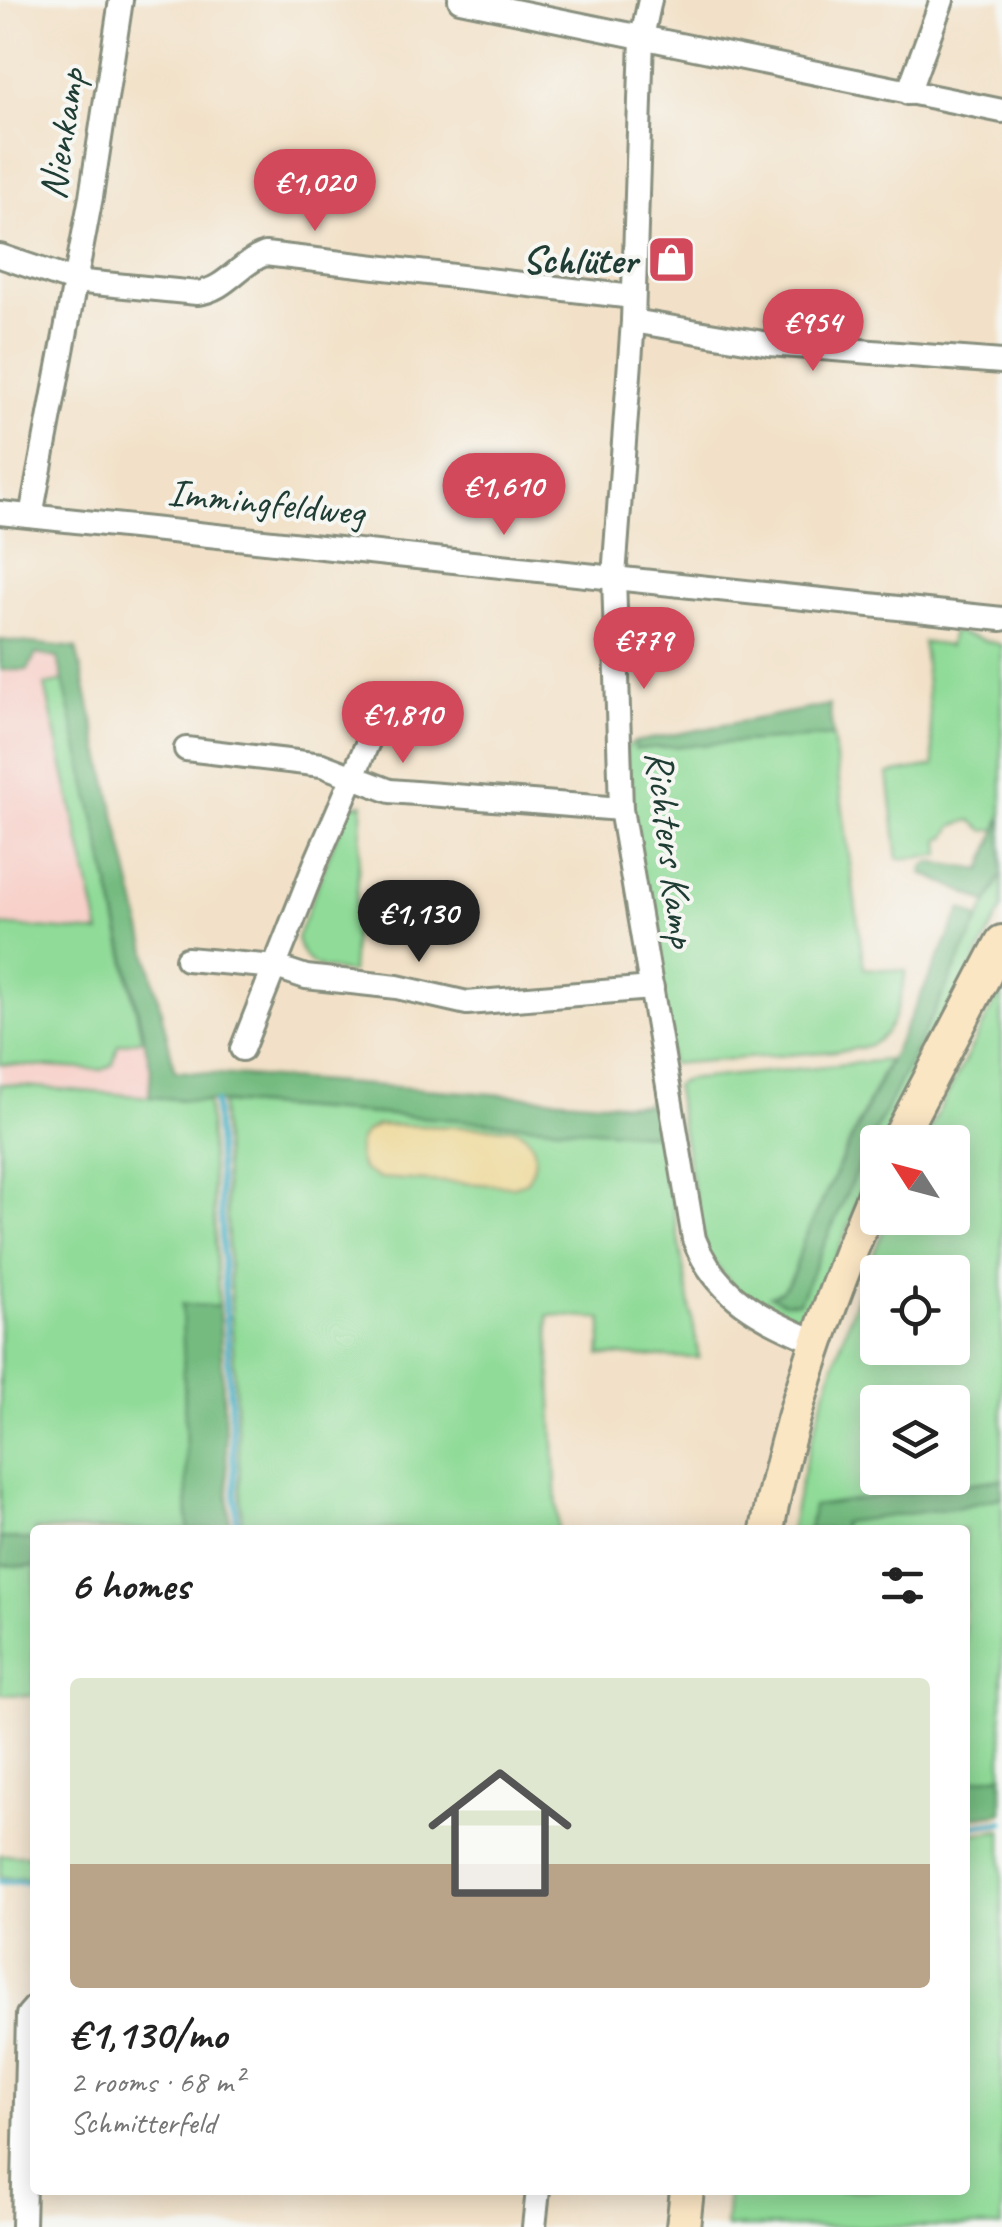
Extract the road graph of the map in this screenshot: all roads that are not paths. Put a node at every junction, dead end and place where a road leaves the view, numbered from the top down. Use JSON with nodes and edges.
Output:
{"nodes":[{"id":1,"x":122,"y":0,"type":"edge"},
{"id":2,"x":460,"y":0,"type":"edge"},
{"id":3,"x":650,"y":0,"type":"edge"},
{"id":4,"x":942,"y":0,"type":"edge"},
{"id":5,"x":642,"y":37,"type":"junction"},
{"id":6,"x":908,"y":93,"type":"junction"},
{"id":7,"x":1002,"y":111,"type":"edge"},
{"id":8,"x":0,"y":256,"type":"edge"},
{"id":9,"x":74,"y":282,"type":"junction"},
{"id":10,"x":633,"y":297,"type":"junction"},
{"id":11,"x":633,"y":321,"type":"junction"},
{"id":12,"x":1002,"y":362,"type":"edge"},
{"id":13,"x":0,"y":513,"type":"edge"},
{"id":14,"x":31,"y":516,"type":"junction"},
{"id":15,"x":614,"y":576,"type":"junction"},
{"id":16,"x":1002,"y":619,"type":"edge"},
{"id":17,"x":368,"y":742,"type":"dead end"},
{"id":18,"x":186,"y":749,"type":"dead end"},
{"id":19,"x":354,"y":777,"type":"junction"},
{"id":20,"x":620,"y":809,"type":"junction"},
{"id":21,"x":1002,"y":942,"type":"edge"},
{"id":22,"x":187,"y":959,"type":"dead end"},
{"id":23,"x":276,"y":967,"type":"junction"},
{"id":24,"x":652,"y":988,"type":"junction"},
{"id":25,"x":242,"y":1049,"type":"dead end"},
{"id":26,"x":906,"y":1125,"type":"edge"},
{"id":27,"x":860,"y":1231,"type":"edge"},
{"id":28,"x":817,"y":1342,"type":"junction"},
{"id":29,"x":768,"y":1525,"type":"edge"},
{"id":30,"x":30,"y":2013,"type":"edge"},
{"id":31,"x":537,"y":2195,"type":"edge"},
{"id":32,"x":686,"y":2195,"type":"edge"},
{"id":33,"x":24,"y":2227,"type":"edge"},
{"id":34,"x":534,"y":2227,"type":"edge"},
{"id":35,"x":683,"y":2227,"type":"edge"}],
"edges":[{"from":1,"to":9,"type":"street","name":"Nienkamp"},
{"from":2,"to":5,"type":"street"},
{"from":3,"to":5,"type":"street","name":"Richters Kamp"},
{"from":4,"to":6,"type":"street"},
{"from":5,"to":6,"type":"street"},
{"from":5,"to":10,"type":"street","name":"Richters Kamp"},
{"from":6,"to":7,"type":"street"},
{"from":8,"to":9,"type":"street"},
{"from":9,"to":10,"type":"street"},
{"from":9,"to":14,"type":"street","name":"Nienkamp"},
{"from":10,"to":11,"type":"street","name":"Richters Kamp"},
{"from":11,"to":12,"type":"street"},
{"from":11,"to":15,"type":"street","name":"Richters Kamp"},
{"from":13,"to":14,"type":"street","name":"Immingfeldweg"},
{"from":14,"to":15,"type":"street","name":"Immingfeldweg"},
{"from":15,"to":16,"type":"street","name":"Immingfeldweg"},
{"from":15,"to":20,"type":"street","name":"Richters Kamp"},
{"from":17,"to":19,"type":"street"},
{"from":18,"to":19,"type":"street"},
{"from":19,"to":20,"type":"street"},
{"from":19,"to":23,"type":"street"},
{"from":20,"to":24,"type":"street","name":"Richters Kamp"},
{"from":21,"to":26,"type":"street"},
{"from":22,"to":23,"type":"street"},
{"from":23,"to":24,"type":"street"},
{"from":23,"to":25,"type":"street"},
{"from":24,"to":28,"type":"street","name":"Richters Kamp"},
{"from":27,"to":28,"type":"street"},
{"from":28,"to":29,"type":"street"},
{"from":30,"to":33,"type":"street"},
{"from":31,"to":34,"type":"street"},
{"from":32,"to":35,"type":"street"}]}
